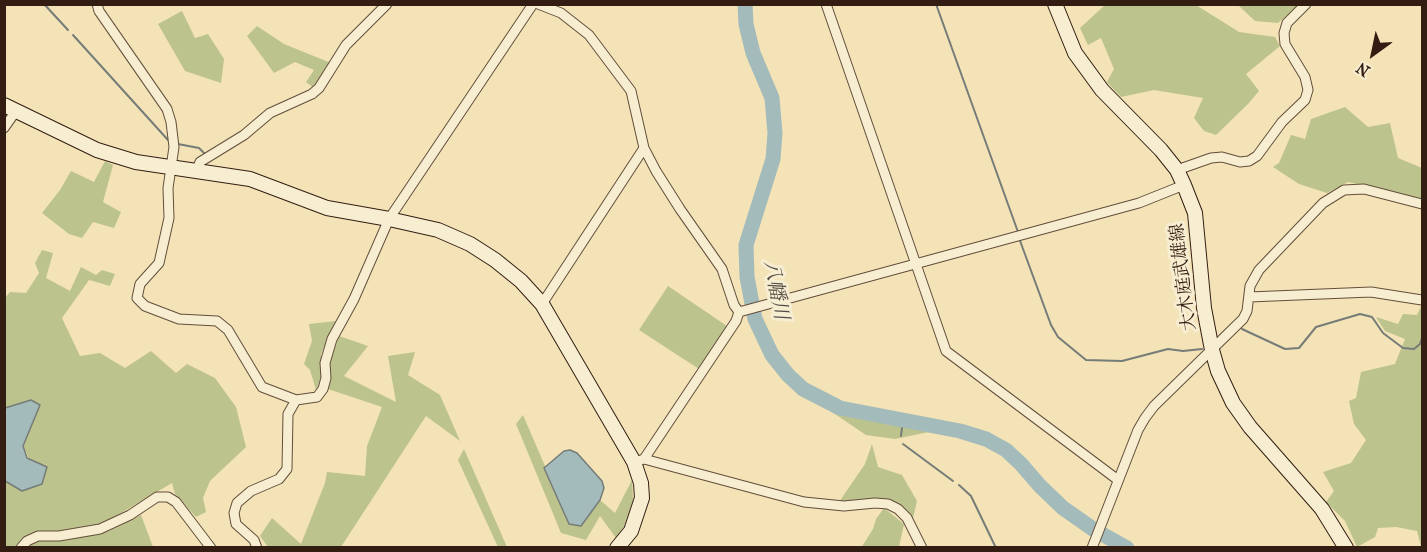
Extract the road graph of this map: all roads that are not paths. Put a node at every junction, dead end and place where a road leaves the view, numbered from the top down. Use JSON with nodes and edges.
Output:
{"nodes":[{"id":1,"x":97,"y":4,"type":"edge"},
{"id":2,"x":387,"y":4,"type":"edge"},
{"id":3,"x":533,"y":4,"type":"edge"},
{"id":4,"x":538,"y":4,"type":"edge"},
{"id":5,"x":826,"y":4,"type":"edge"},
{"id":6,"x":1055,"y":4,"type":"edge"},
{"id":7,"x":1306,"y":4,"type":"edge"},
{"id":8,"x":10,"y":108,"type":"edge"},
{"id":9,"x":4,"y":128,"type":"edge"},
{"id":10,"x":644,"y":148,"type":"junction"},
{"id":11,"x":172,"y":167,"type":"junction"},
{"id":12,"x":196,"y":171,"type":"junction"},
{"id":13,"x":1176,"y":171,"type":"junction"},
{"id":14,"x":1184,"y":185,"type":"junction"},
{"id":15,"x":1422,"y":204,"type":"edge"},
{"id":16,"x":389,"y":219,"type":"junction"},
{"id":17,"x":916,"y":264,"type":"junction"},
{"id":18,"x":1249,"y":297,"type":"junction"},
{"id":19,"x":1422,"y":300,"type":"edge"},
{"id":20,"x":542,"y":304,"type":"junction"},
{"id":21,"x":741,"y":312,"type":"junction"},
{"id":22,"x":1212,"y":350,"type":"junction"},
{"id":23,"x":296,"y":400,"type":"junction"},
{"id":24,"x":639,"y":461,"type":"junction"},
{"id":25,"x":1118,"y":480,"type":"junction"},
{"id":26,"x":1093,"y":546,"type":"edge"},
{"id":27,"x":21,"y":548,"type":"edge"},
{"id":28,"x":211,"y":548,"type":"edge"},
{"id":29,"x":256,"y":548,"type":"edge"},
{"id":30,"x":617,"y":548,"type":"edge"},
{"id":31,"x":922,"y":548,"type":"edge"},
{"id":32,"x":1346,"y":548,"type":"edge"}],
"edges":[{"from":1,"to":11,"type":"street"},
{"from":2,"to":12,"type":"street"},
{"from":3,"to":16,"type":"street"},
{"from":4,"to":10,"type":"street"},
{"from":5,"to":17,"type":"street"},
{"from":6,"to":13,"type":"street","name":"大木庭武雄線"},
{"from":7,"to":13,"type":"street"},
{"from":8,"to":9,"type":"street"},
{"from":8,"to":11,"type":"street"},
{"from":10,"to":20,"type":"street"},
{"from":10,"to":21,"type":"street"},
{"from":11,"to":12,"type":"street"},
{"from":11,"to":23,"type":"street"},
{"from":12,"to":16,"type":"street"},
{"from":13,"to":14,"type":"street","name":"大木庭武雄線"},
{"from":14,"to":17,"type":"street"},
{"from":14,"to":22,"type":"street","name":"大木庭武雄線"},
{"from":15,"to":18,"type":"street"},
{"from":16,"to":20,"type":"street"},
{"from":16,"to":23,"type":"street"},
{"from":17,"to":21,"type":"street"},
{"from":17,"to":25,"type":"street"},
{"from":18,"to":19,"type":"street"},
{"from":18,"to":22,"type":"street"},
{"from":20,"to":24,"type":"street"},
{"from":21,"to":24,"type":"street"},
{"from":22,"to":25,"type":"street"},
{"from":22,"to":32,"type":"street","name":"大木庭武雄線"},
{"from":23,"to":29,"type":"street"},
{"from":24,"to":30,"type":"street"},
{"from":24,"to":31,"type":"street"},
{"from":25,"to":26,"type":"street"},
{"from":27,"to":28,"type":"street"}]}
